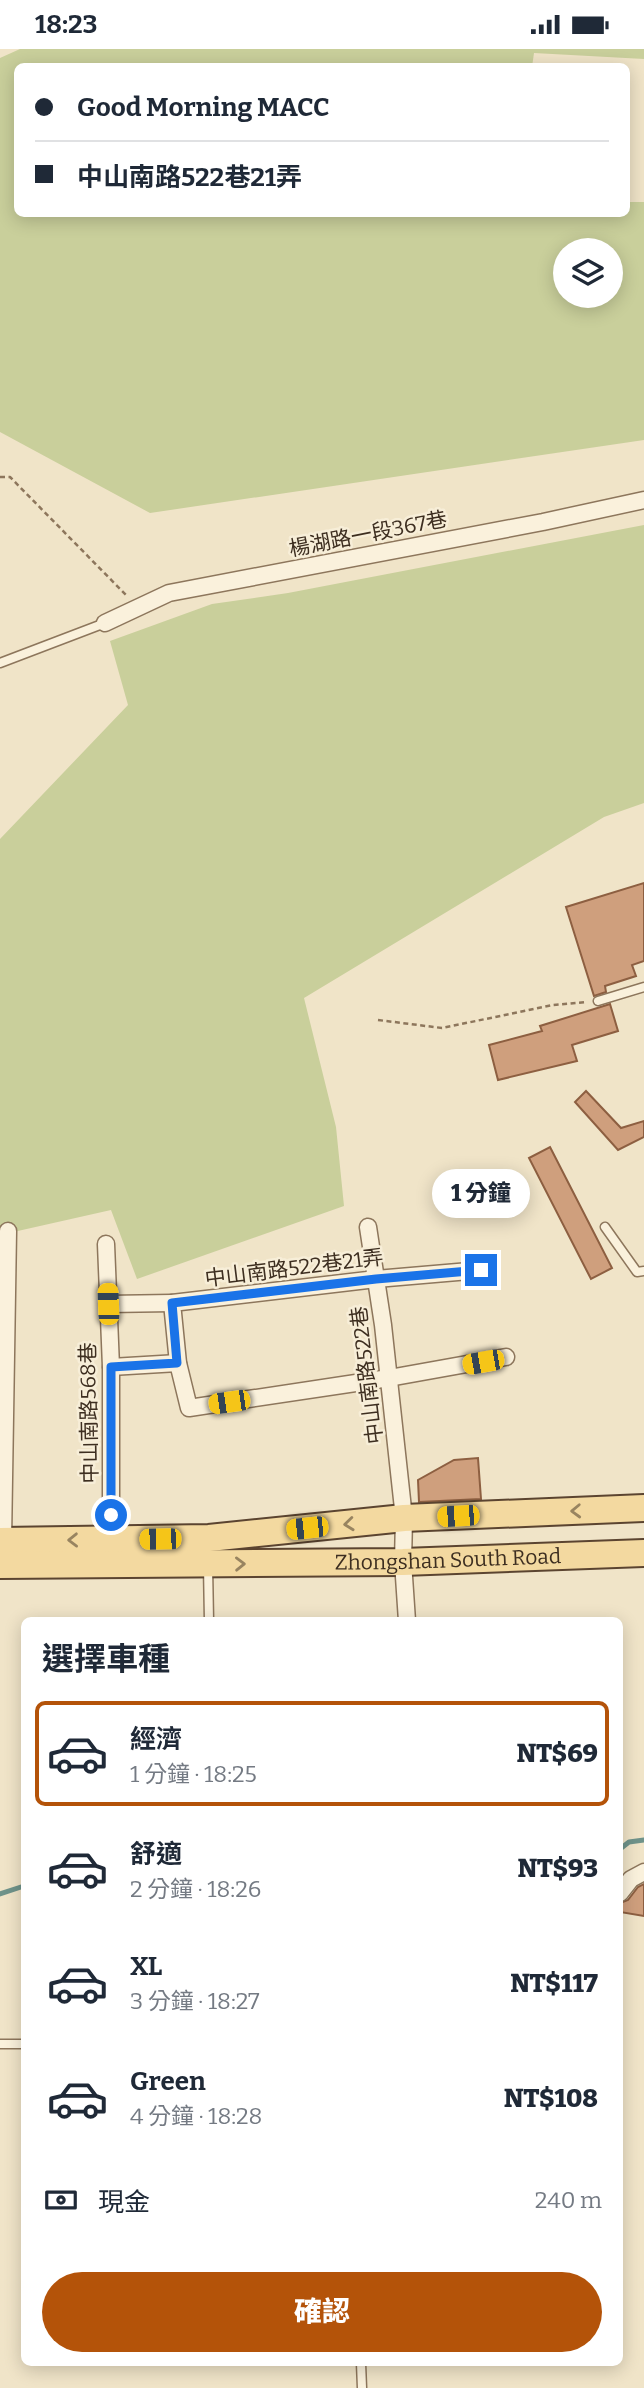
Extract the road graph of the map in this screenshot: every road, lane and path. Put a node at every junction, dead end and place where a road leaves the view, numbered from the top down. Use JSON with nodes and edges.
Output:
{"nodes":[{"id":1,"x":0,"y":477,"type":"edge"},
{"id":2,"x":644,"y":500,"type":"edge"},
{"id":3,"x":138,"y":607,"type":"junction"},
{"id":4,"x":105,"y":623,"type":"joint"},
{"id":5,"x":0,"y":663,"type":"edge"},
{"id":6,"x":644,"y":987,"type":"edge"},
{"id":7,"x":598,"y":1001,"type":"joint"},
{"id":8,"x":378,"y":1020,"type":"dead end"},
{"id":9,"x":368,"y":1227,"type":"dead end"},
{"id":10,"x":605,"y":1227,"type":"dead end"},
{"id":11,"x":8,"y":1231,"type":"dead end"},
{"id":12,"x":106,"y":1244,"type":"dead end"},
{"id":13,"x":481,"y":1270,"type":"dead end"},
{"id":14,"x":644,"y":1271,"type":"edge"},
{"id":15,"x":376,"y":1279,"type":"junction"},
{"id":16,"x":172,"y":1303,"type":"junction"},
{"id":17,"x":108,"y":1304,"type":"junction"},
{"id":18,"x":506,"y":1357,"type":"dead end"},
{"id":19,"x":177,"y":1363,"type":"junction"},
{"id":20,"x":111,"y":1367,"type":"junction"},
{"id":21,"x":389,"y":1378,"type":"junction"},
{"id":22,"x":644,"y":1509,"type":"edge"},
{"id":23,"x":404,"y":1518,"type":"junction"},
{"id":24,"x":209,"y":1538,"type":"junction"},
{"id":25,"x":111,"y":1539,"type":"junction"},
{"id":26,"x":1,"y":1549,"type":"edge"},
{"id":27,"x":644,"y":1553,"type":"edge"},
{"id":28,"x":403,"y":1562,"type":"junction"},
{"id":29,"x":208,"y":1565,"type":"junction"},
{"id":30,"x":209,"y":1617,"type":"edge"},
{"id":31,"x":407,"y":1617,"type":"edge"},
{"id":32,"x":644,"y":1872,"type":"edge"},
{"id":33,"x":623,"y":1888,"type":"edge"},
{"id":34,"x":0,"y":2044,"type":"edge"},
{"id":35,"x":21,"y":2044,"type":"edge"},
{"id":36,"x":361,"y":2366,"type":"edge"},
{"id":37,"x":362,"y":2388,"type":"edge"}],
"edges":[{"from":1,"to":3,"type":"path"},
{"from":2,"to":3,"type":"street","name":"楊湖路一段367巷"},
{"from":3,"to":4,"type":"street","name":"楊湖路一段367巷"},
{"from":4,"to":5,"type":"lane"},
{"from":6,"to":7,"type":"lane"},
{"from":7,"to":8,"type":"path"},
{"from":9,"to":15,"type":"street","name":"中山南路522巷"},
{"from":10,"to":14,"type":"lane"},
{"from":11,"to":26,"type":"street"},
{"from":12,"to":17,"type":"street","name":"中山南路568巷"},
{"from":13,"to":15,"type":"street","name":"中山南路522巷21弄"},
{"from":15,"to":16,"type":"street","name":"中山南路522巷21弄"},
{"from":15,"to":21,"type":"street","name":"中山南路522巷"},
{"from":16,"to":17,"type":"street","name":"中山南路522巷21弄"},
{"from":16,"to":19,"type":"street"},
{"from":17,"to":20,"type":"street","name":"中山南路568巷"},
{"from":18,"to":21,"type":"street"},
{"from":19,"to":20,"type":"street"},
{"from":19,"to":21,"type":"street"},
{"from":20,"to":25,"type":"street","name":"中山南路568巷"},
{"from":21,"to":23,"type":"street","name":"中山南路522巷"},
{"from":22,"to":23,"type":"main road","name":"Zhongshan South Road","one_way":true},
{"from":23,"to":24,"type":"main road","name":"Zhongshan South Road","one_way":true},
{"from":23,"to":28,"type":"street","name":"中山南路522巷"},
{"from":24,"to":25,"type":"main road","name":"Zhongshan South Road"},
{"from":24,"to":29,"type":"lane"},
{"from":25,"to":26,"type":"main road","name":"Zhongshan South Road","one_way":true},
{"from":26,"to":29,"type":"main road","name":"Zhongshan South Road"},
{"from":27,"to":28,"type":"main road","name":"Zhongshan South Road"},
{"from":29,"to":28,"type":"main road","name":"Zhongshan South Road","one_way":true},
{"from":28,"to":31,"type":"street","name":"中山南路522巷"},
{"from":29,"to":30,"type":"lane"},
{"from":32,"to":33,"type":"street"},
{"from":34,"to":35,"type":"lane"},
{"from":36,"to":37,"type":"lane"}]}
